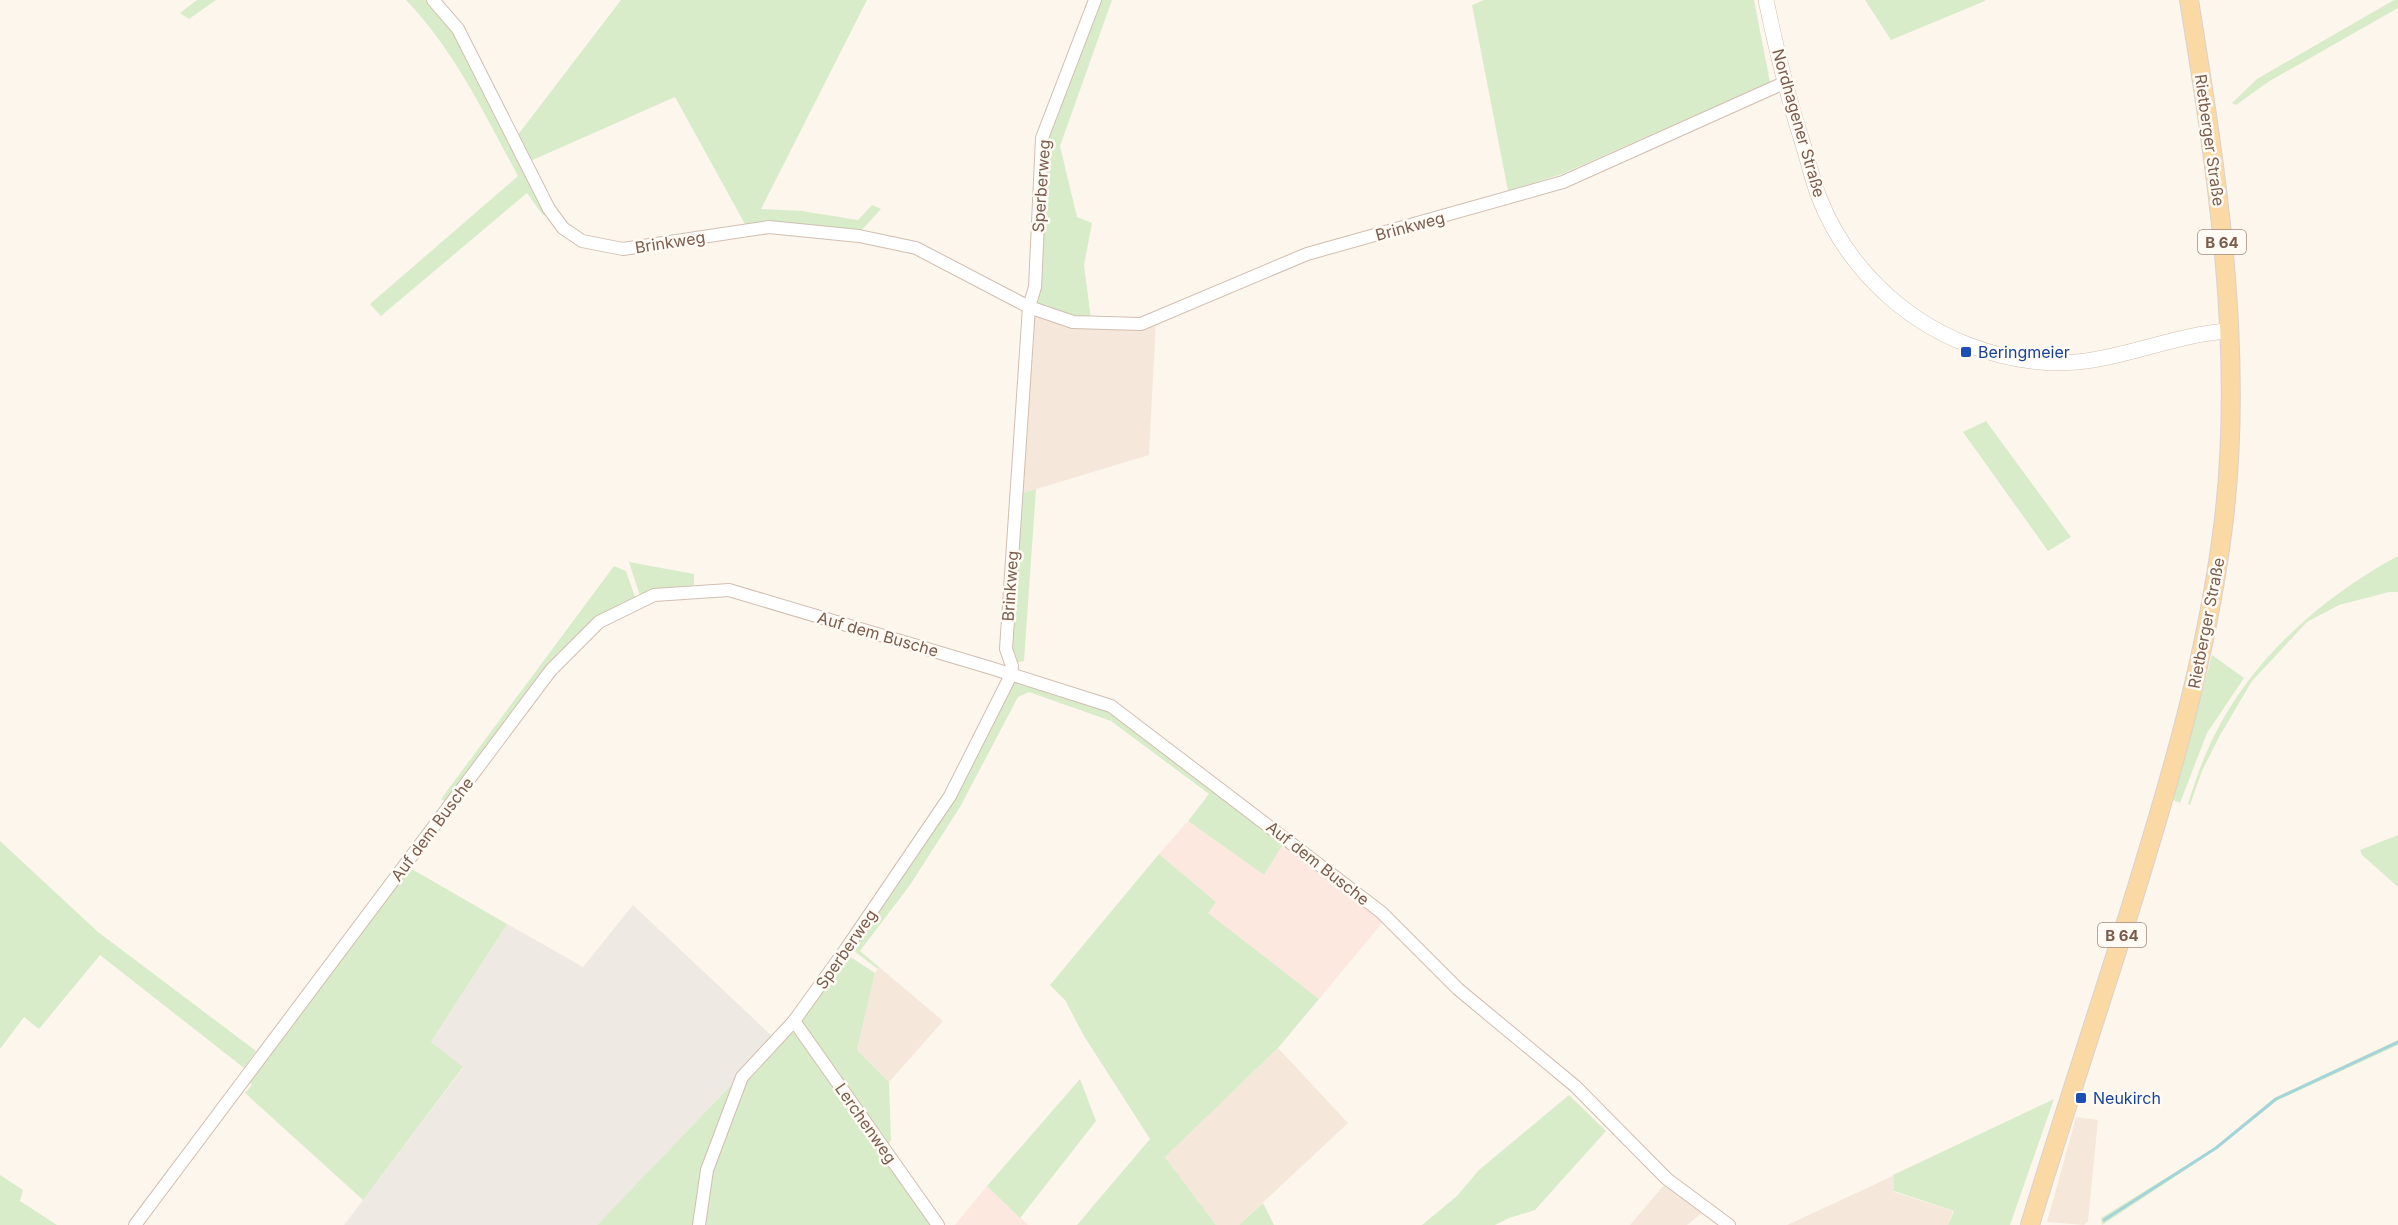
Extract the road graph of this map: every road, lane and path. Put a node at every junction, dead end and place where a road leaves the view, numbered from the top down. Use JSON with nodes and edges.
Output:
{"nodes":[{"id":1,"x":433,"y":0,"type":"edge"},
{"id":2,"x":1095,"y":0,"type":"edge"},
{"id":3,"x":1766,"y":0,"type":"edge"},
{"id":4,"x":2189,"y":0,"type":"edge"},
{"id":5,"x":1784,"y":83,"type":"junction"},
{"id":6,"x":1029,"y":307,"type":"junction"},
{"id":7,"x":2229,"y":331,"type":"junction"},
{"id":8,"x":1006,"y":649,"type":"junction"},
{"id":9,"x":991,"y":668,"type":"junction"},
{"id":10,"x":1011,"y":675,"type":"junction"},
{"id":11,"x":794,"y":1021,"type":"junction"},
{"id":12,"x":135,"y":1225,"type":"edge"},
{"id":13,"x":699,"y":1225,"type":"edge"},
{"id":14,"x":938,"y":1225,"type":"edge"},
{"id":15,"x":1729,"y":1225,"type":"edge"},
{"id":16,"x":2030,"y":1225,"type":"edge"}],
"edges":[{"from":1,"to":6,"type":"street","name":"Brinkweg"},
{"from":2,"to":6,"type":"street","name":"Sperberweg"},
{"from":3,"to":5,"type":"street","name":"Nordhagener Straße"},
{"from":4,"to":7,"type":"main road","name":"Rietberger Straße","number":"B 64"},
{"from":5,"to":6,"type":"street","name":"Brinkweg"},
{"from":5,"to":7,"type":"street","name":"Nordhagener Straße"},
{"from":6,"to":8,"type":"street","name":"Brinkweg"},
{"from":7,"to":16,"type":"main road","name":"Rietberger Straße","number":"B 64"},
{"from":8,"to":9,"type":"street"},
{"from":8,"to":10,"type":"street","name":"Brinkweg"},
{"from":9,"to":10,"type":"street","name":"Auf dem Busche"},
{"from":9,"to":12,"type":"street","name":"Auf dem Busche"},
{"from":10,"to":11,"type":"street","name":"Sperberweg"},
{"from":10,"to":15,"type":"street","name":"Auf dem Busche"},
{"from":11,"to":13,"type":"street","name":"Sperberweg"},
{"from":11,"to":14,"type":"street","name":"Lerchenweg"}]}
